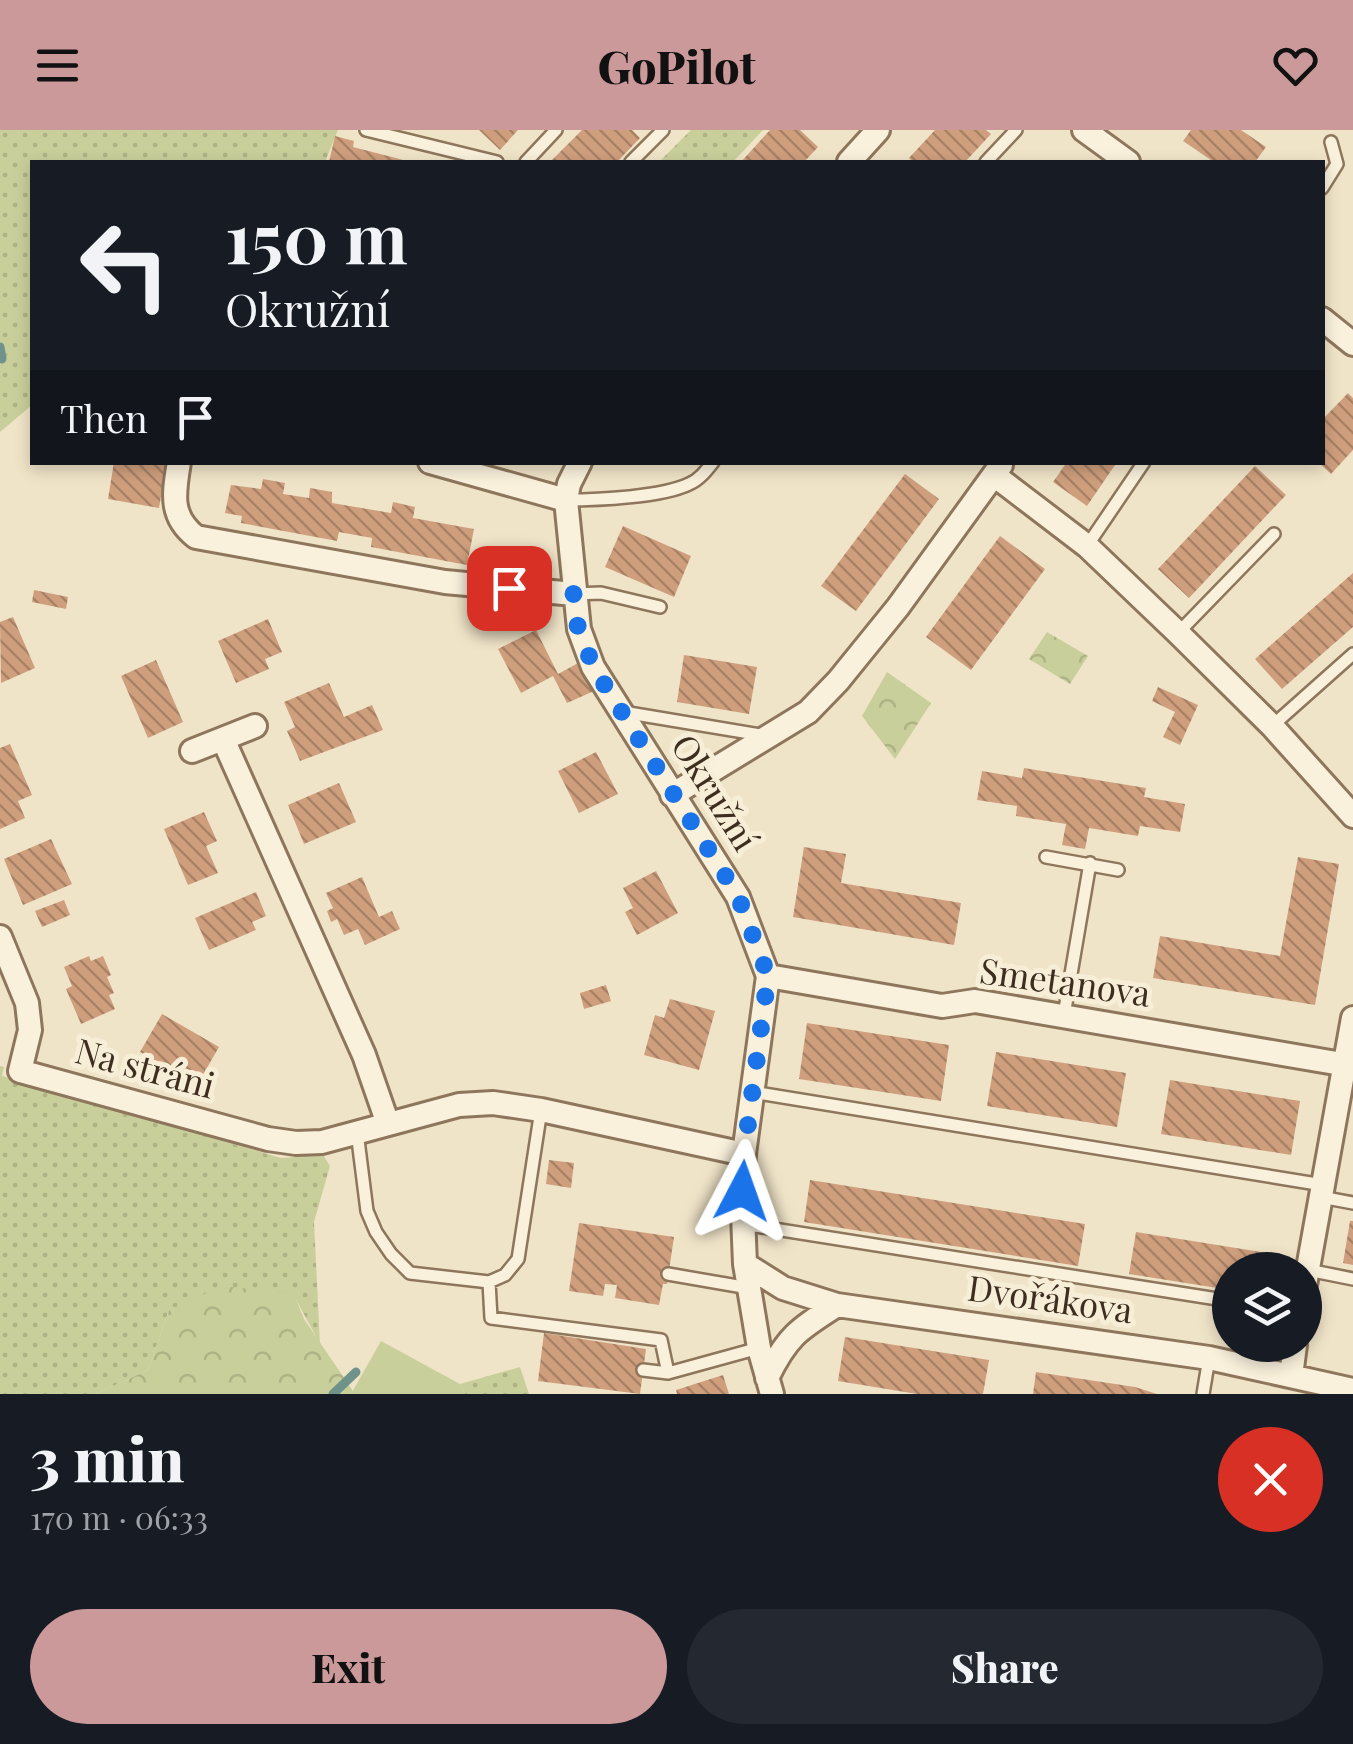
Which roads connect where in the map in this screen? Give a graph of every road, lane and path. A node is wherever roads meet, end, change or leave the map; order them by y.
1 (366, 130) edge
2 (556, 130) edge
3 (663, 130) edge
4 (878, 130) edge
5 (1016, 130) edge
6 (1084, 130) edge
7 (1330, 142) dead end
8 (489, 160) edge
9 (528, 160) edge
10 (633, 160) edge
11 (852, 160) edge
12 (988, 160) edge
13 (1125, 160) edge
14 (1325, 183) edge
15 (1325, 321) edge
16 (1353, 344) edge
17 (179, 465) edge
18 (441, 465) edge
19 (578, 465) edge
20 (710, 465) edge
21 (1142, 465) edge
22 (999, 469) edge
23 (566, 500) junction
24 (1274, 534) dead end
25 (1087, 546) junction
26 (574, 594) junction
27 (660, 608) dead end
28 (1178, 633) junction
29 (1353, 654) edge
30 (622, 712) junction
31 (255, 726) dead end
32 (1272, 726) junction
33 (772, 736) junction
34 (223, 739) junction
35 (192, 751) dead end
36 (672, 794) junction
37 (1353, 816) edge
38 (1046, 857) dead end
39 (1090, 863) junction
40 (1118, 870) dead end
41 (0, 937) edge
42 (768, 976) junction
43 (1064, 1015) junction
44 (1353, 1018) edge
45 (1349, 1066) edge
46 (752, 1092) junction
47 (541, 1110) junction
48 (388, 1124) junction
49 (357, 1132) junction
50 (744, 1154) junction
51 (1322, 1191) junction
52 (1353, 1203) edge
53 (743, 1224) junction
54 (1311, 1252) edge
55 (745, 1264) junction
56 (668, 1274) dead end
57 (1322, 1278) edge
58 (1353, 1278) edge
59 (489, 1282) junction
60 (749, 1288) junction
61 (1212, 1298) edge
62 (837, 1305) junction
63 (760, 1348) junction
64 (1208, 1358) junction
65 (1293, 1362) edge
66 (643, 1370) dead end
67 (668, 1373) junction
68 (1291, 1376) junction
69 (770, 1386) edge
70 (1353, 1390) edge
71 (1203, 1394) edge

1 - 8 lane
2 - 9 lane
3 - 10 lane
4 - 11 street
5 - 12 lane
6 - 13 street
7 - 14 lane
15 - 16 street
17 - 26 street
18 - 23 street
19 - 23 street, Okružní
20 - 23 lane
21 - 25 lane
22 - 25 street
22 - 33 street
23 - 26 street, Okružní
24 - 28 lane
25 - 28 street
26 - 27 lane
26 - 30 street, Okružní
28 - 32 street
29 - 32 lane
30 - 33 lane
30 - 36 street, Okružní
31 - 34 street
32 - 37 street
33 - 36 street
34 - 35 street
34 - 48 street
36 - 42 street, Okružní
38 - 39 lane
39 - 40 lane
39 - 43 lane
41 - 49 street, Na stráni
42 - 43 street, Smetanova
42 - 46 street, Okružní
43 - 45 street, Smetanova
44 - 45 street
45 - 51 street
46 - 50 street, Okružní
46 - 51 lane
47 - 48 street, Na stráni
47 - 50 street, Na stráni
47 - 59 lane
48 - 49 street, Na stráni
49 - 59 lane
50 - 53 street, Okružní
51 - 52 lane
51 - 54 street
53 - 55 street, Okružní
53 - 61 lane
55 - 60 street, Okružní
55 - 62 street, Dvořákova
56 - 60 lane
57 - 58 lane
59 - 67 lane
60 - 63 street, Okružní
62 - 64 street, Dvořákova
62 - 69 street
63 - 67 lane
63 - 69 street, Okružní
64 - 68 street, Dvořákova
64 - 71 lane
65 - 68 street
66 - 67 lane
68 - 70 street, Dvořákova

